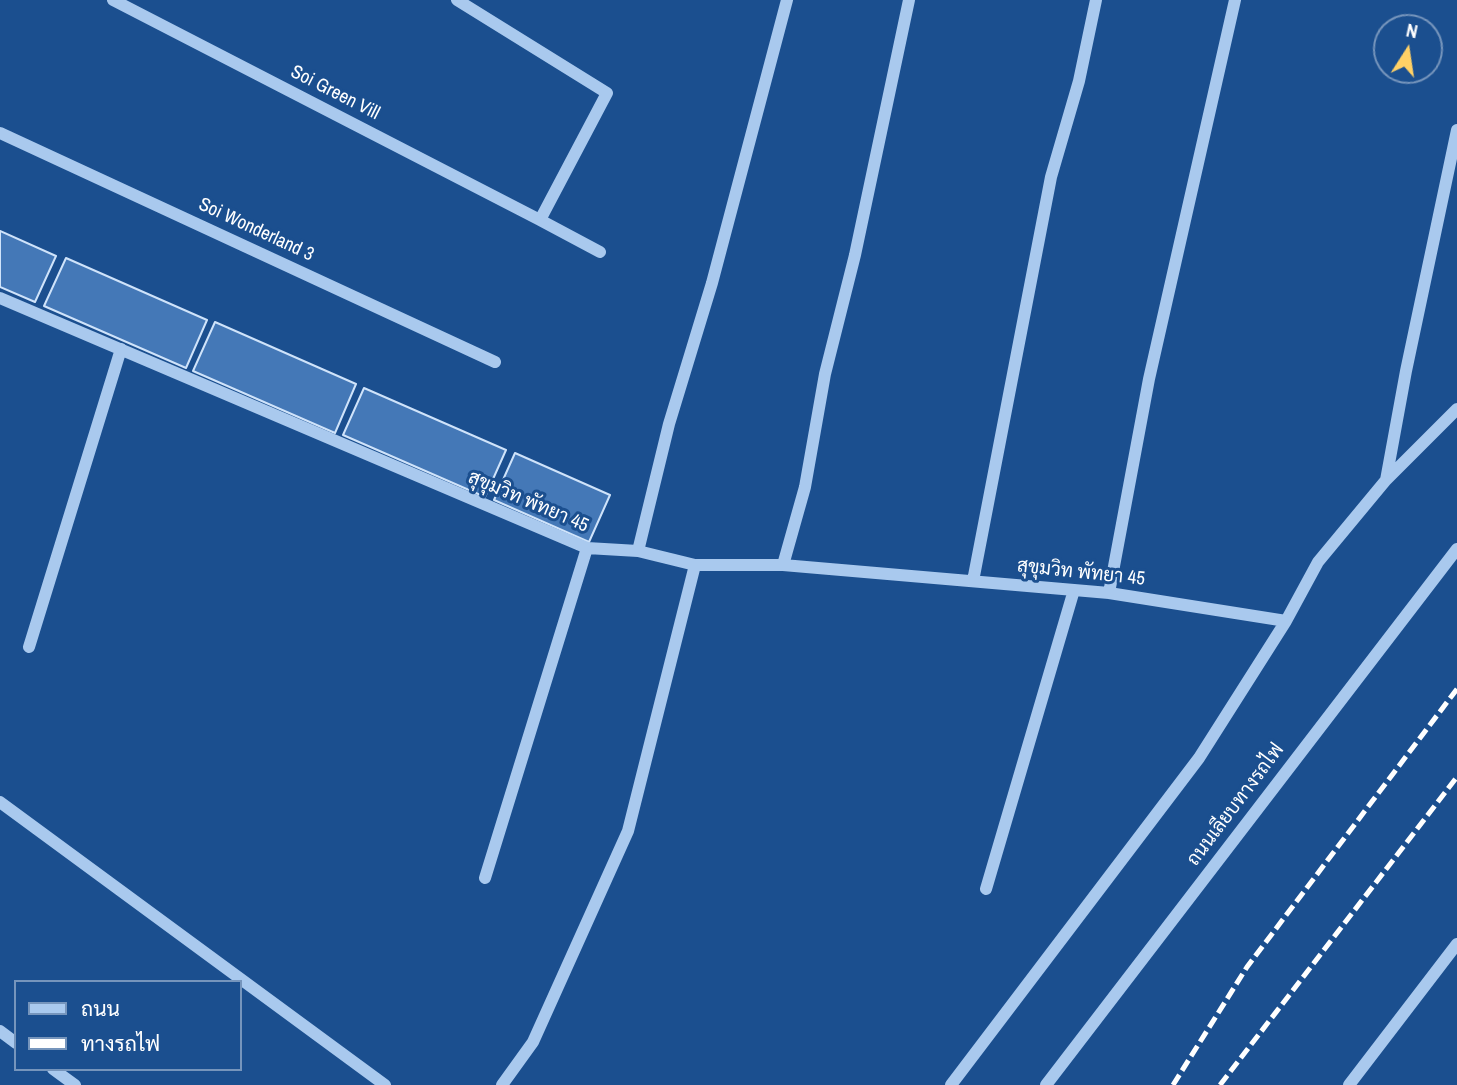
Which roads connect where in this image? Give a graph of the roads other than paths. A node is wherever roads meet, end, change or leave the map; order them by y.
1 (113, 0) edge
2 (457, 0) edge
3 (788, 0) edge
4 (909, 0) edge
5 (1097, 0) edge
6 (1235, 0) edge
7 (1457, 130) edge
8 (0, 133) edge
9 (540, 220) junction
10 (600, 252) dead end
11 (0, 298) edge
12 (121, 349) junction
13 (495, 362) dead end
14 (1457, 397) edge
15 (1457, 409) edge
16 (1406, 460) junction
17 (1386, 480) junction
18 (587, 548) junction
19 (1457, 549) edge
20 (638, 551) junction
21 (695, 565) junction
22 (782, 565) junction
23 (973, 581) junction
24 (1074, 590) junction
25 (1109, 593) junction
26 (1286, 621) junction
27 (29, 647) dead end
28 (0, 802) edge
29 (485, 878) dead end
30 (986, 889) dead end
31 (1457, 944) edge
32 (56, 1071) edge
33 (75, 1085) edge
34 (385, 1085) edge
35 (502, 1085) edge
36 (951, 1085) edge
37 (1046, 1085) edge
38 (1349, 1085) edge

1 - 9 street, Soi Green Vill
2 - 9 street
3 - 20 street
4 - 22 street
5 - 23 street
6 - 25 street
7 - 17 street
8 - 13 street, Soi Wonderland 3
9 - 10 street, Soi Green Vill
11 - 12 street, สุขุมวิท พัทยา 45
12 - 18 street, สุขุมวิท พัทยา 45
12 - 27 street
14 - 16 street
15 - 16 street
16 - 17 street
17 - 26 street
18 - 20 street, สุขุมวิท พัทยา 45
18 - 29 street
19 - 37 street, ถนนเลียบทางรถไฟ
20 - 21 street, สุขุมวิท พัทยา 45
21 - 22 street, สุขุมวิท พัทยา 45
21 - 35 street
22 - 23 street, สุขุมวิท พัทยา 45
23 - 24 street, สุขุมวิท พัทยา 45
24 - 25 street, สุขุมวิท พัทยา 45
24 - 30 street
25 - 26 street, สุขุมวิท พัทยา 45
26 - 36 street
28 - 34 street
31 - 38 street
32 - 33 street

